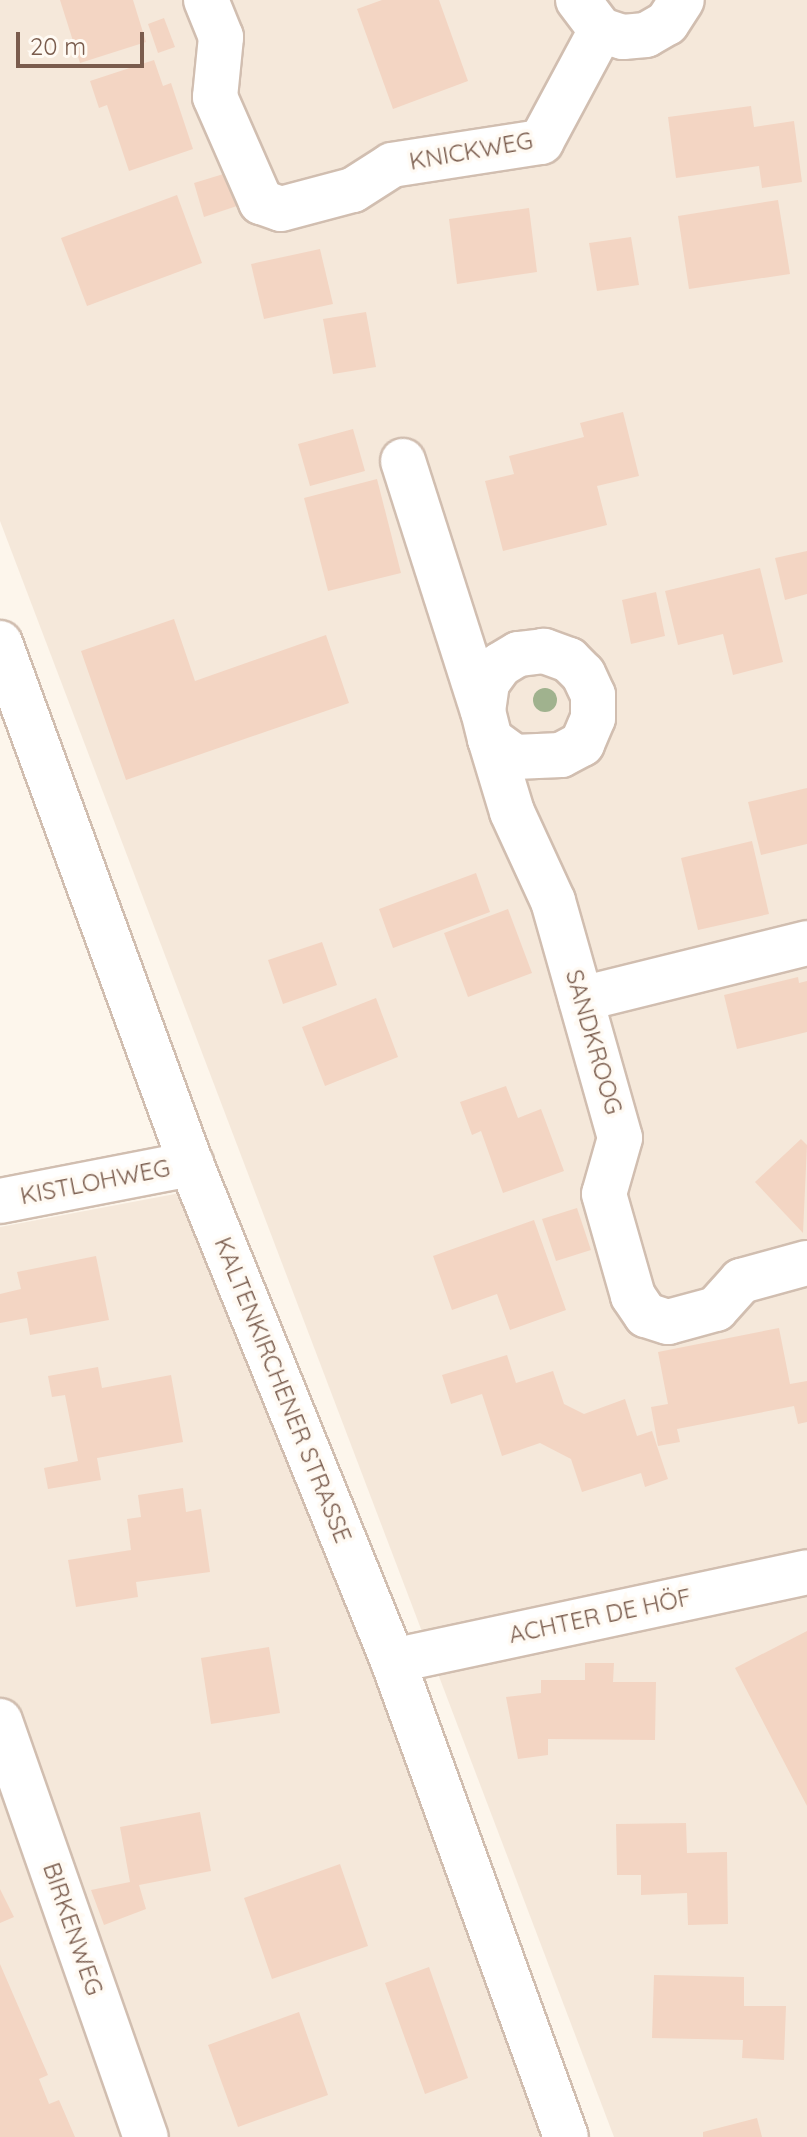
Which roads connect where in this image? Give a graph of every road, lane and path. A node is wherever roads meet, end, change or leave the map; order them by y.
1 (206, 0) edge
2 (682, 0) edge
3 (590, 15) edge
4 (403, 461) dead end
5 (0, 643) edge
6 (807, 943) edge
7 (581, 999) junction
8 (191, 1164) junction
9 (0, 1201) edge
10 (807, 1263) edge
11 (807, 1572) edge
12 (393, 1661) junction
13 (0, 1721) edge
14 (146, 2137) edge
15 (566, 2137) edge

1 - 3 street, KNICKWEG
2 - 3 street, KNICKWEG
4 - 7 street, SANDKROOG
5 - 8 street, KALTENKIRCHENER STRASSE
6 - 7 street
7 - 10 street, SANDKROOG
8 - 9 street, KISTLOHWEG
8 - 12 street, KALTENKIRCHENER STRASSE
11 - 12 street, ACHTER DE HÖF
12 - 15 street, KALTENKIRCHENER STRASSE
13 - 14 street, BIRKENWEG

